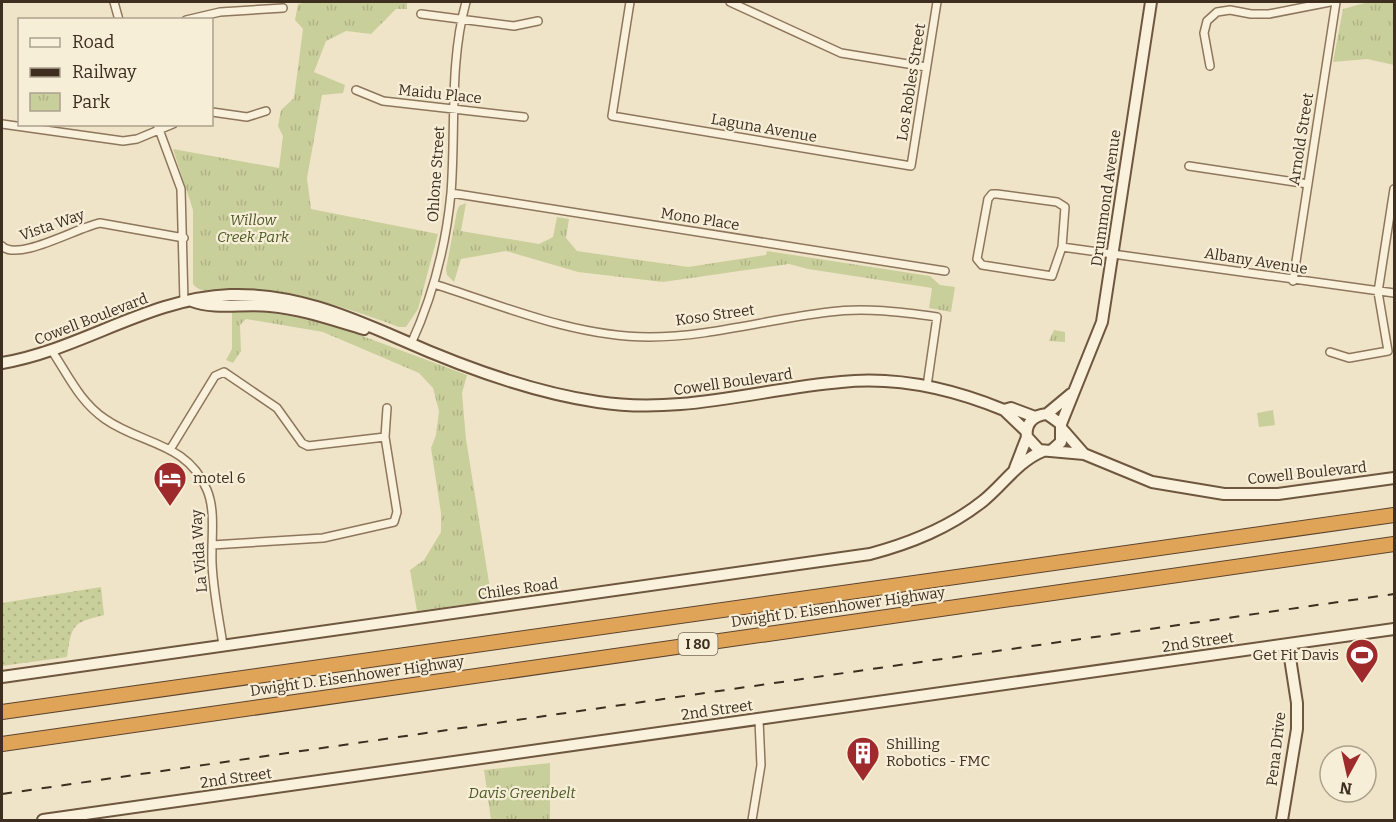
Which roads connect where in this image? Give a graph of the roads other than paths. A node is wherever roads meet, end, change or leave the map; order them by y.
1 (114, 2) edge
2 (466, 2) edge
3 (630, 2) edge
4 (730, 2) edge
5 (937, 2) edge
6 (1151, 2) edge
7 (1330, 2) edge
8 (1336, 2) edge
9 (283, 8) dead end
10 (421, 14) dead end
11 (118, 18) edge
12 (194, 18) edge
13 (461, 20) junction
14 (538, 21) dead end
15 (1210, 66) dead end
16 (926, 67) junction
17 (356, 90) dead end
18 (455, 108) junction
19 (266, 111) dead end
20 (213, 112) edge
21 (524, 117) dead end
22 (2, 124) edge
23 (158, 127) edge
24 (911, 166) joint
25 (1189, 166) dead end
26 (1308, 184) junction
27 (1395, 189) edge
28 (451, 193) junction
29 (184, 238) junction
30 (2, 246) edge
31 (1062, 247) junction
32 (1113, 254) junction
33 (945, 271) dead end
34 (1293, 281) junction
35 (434, 284) junction
36 (1378, 292) junction
37 (1395, 293) edge
38 (188, 302) junction
39 (411, 344) junction
40 (52, 351) junction
41 (1330, 352) dead end
42 (2, 363) edge
43 (927, 386) junction
44 (1071, 394) junction
45 (387, 408) dead end
46 (1004, 410) junction
47 (1047, 414) junction
48 (1035, 417) junction
49 (1062, 427) junction
50 (1027, 434) junction
51 (385, 437) junction
52 (171, 448) junction
53 (1047, 450) junction
54 (1084, 454) junction
55 (1014, 470) junction
56 (1395, 478) edge
57 (1395, 515) edge
58 (212, 544) junction
59 (1395, 544) edge
60 (1395, 629) edge
61 (223, 645) junction
62 (1288, 645) junction
63 (2, 677) edge
64 (2, 712) edge
65 (759, 720) junction
66 (2, 744) edge
67 (43, 820) edge
68 (752, 820) edge
69 (1282, 820) edge

1 - 11 street
2 - 13 street, Ohlone Street
3 - 24 street, Laguna Avenue
4 - 16 street
5 - 16 street, Los Robles Street
6 - 32 street, Drummond Avenue
7 - 15 street
8 - 26 street, Arnold Street
9 - 12 street
10 - 13 street
13 - 14 street
13 - 18 street, Ohlone Street
16 - 24 street, Los Robles Street
17 - 18 street, Maidu Place
18 - 21 street, Maidu Place
18 - 28 street, Ohlone Street
19 - 20 street
22 - 23 street
23 - 29 street
25 - 26 street
26 - 34 street, Arnold Street
27 - 36 street
28 - 33 street, Mono Place
28 - 35 street, Ohlone Street
29 - 30 street, Vista Way
29 - 38 street
31 - 31 street
31 - 32 street, Albany Avenue
32 - 34 street, Albany Avenue
32 - 44 street, Drummond Avenue
34 - 36 street, Albany Avenue
35 - 39 street, Ohlone Street
35 - 43 street, Koso Street
36 - 37 street, Albany Avenue
36 - 41 street
38 - 39 street, Cowell Boulevard
38 - 40 street, Cowell Boulevard
39 - 43 street, Cowell Boulevard
40 - 42 street, Cowell Boulevard
40 - 52 street, La Vida Way
43 - 46 street, Cowell Boulevard
44 - 47 street, Drummond Avenue
44 - 49 street, Drummond Avenue
45 - 51 street
46 - 48 street, Cowell Boulevard
46 - 50 street, Cowell Boulevard
47 - 48 street
47 - 49 street
48 - 50 street
49 - 53 street
49 - 54 street, Cowell Boulevard
50 - 53 street
50 - 55 street
51 - 52 street
51 - 58 street
52 - 58 street, La Vida Way
53 - 54 street, Cowell Boulevard
53 - 55 street
54 - 56 street, Cowell Boulevard
55 - 61 street, Chiles Road
57 - 64 highway, Dwight D. Eisenhower Highway / I 80
58 - 61 street, La Vida Way
59 - 66 highway, Dwight D. Eisenhower Highway / I 80
60 - 62 street, 2nd Street
61 - 63 street, Chiles Road
62 - 65 street, 2nd Street
62 - 69 street, Pena Drive
65 - 67 street, 2nd Street
65 - 68 street

